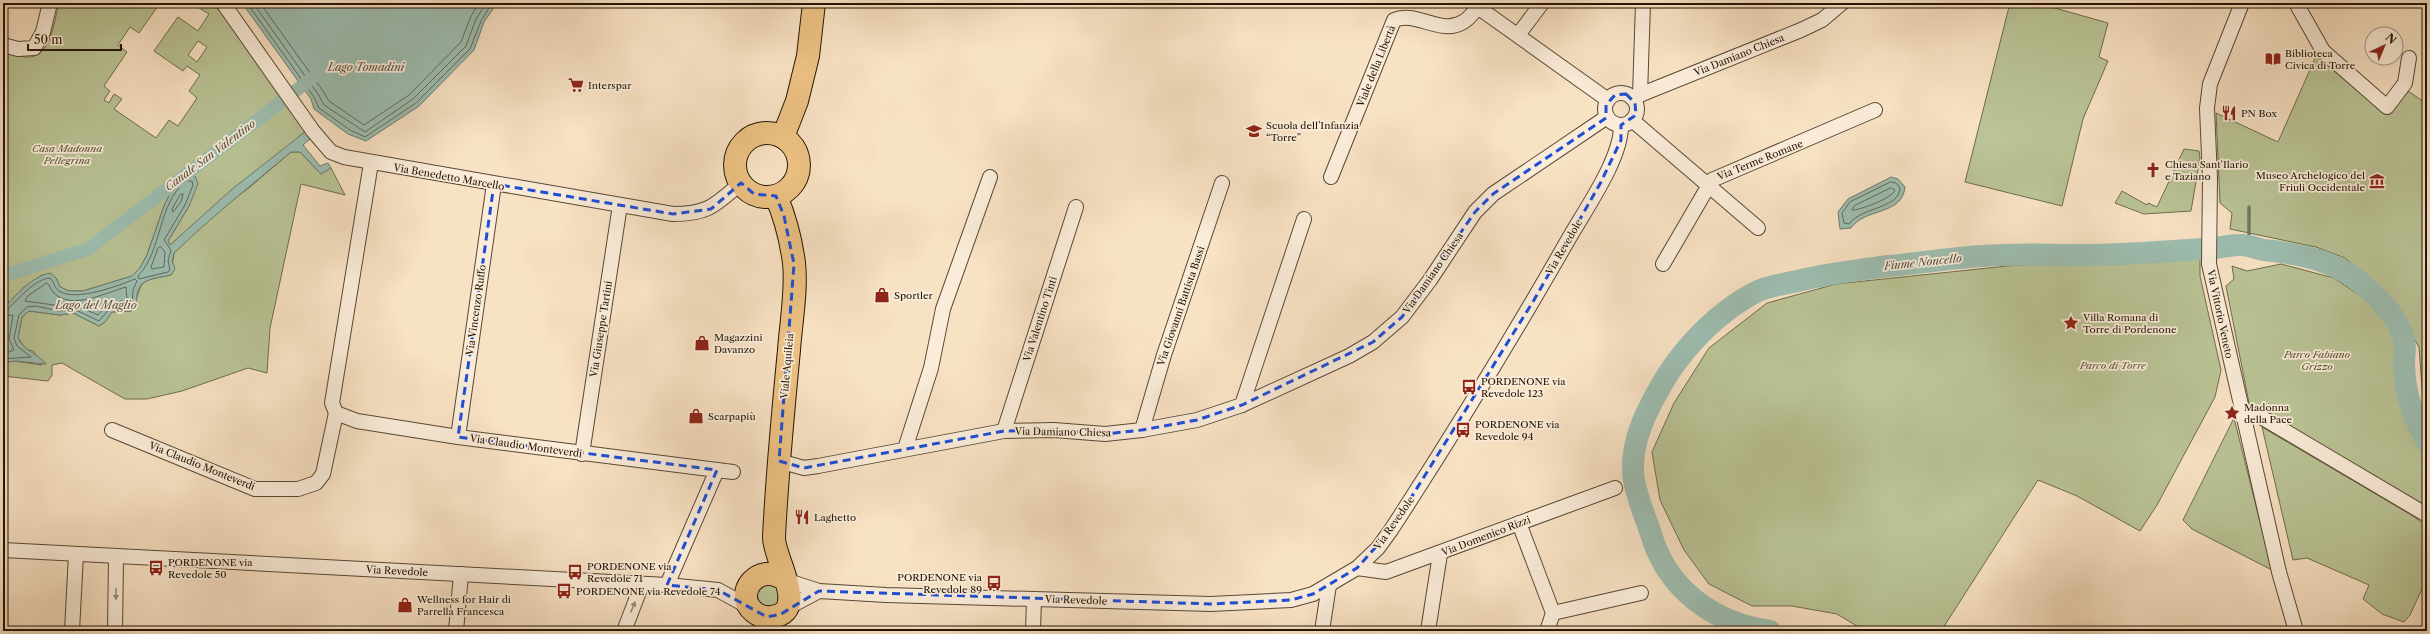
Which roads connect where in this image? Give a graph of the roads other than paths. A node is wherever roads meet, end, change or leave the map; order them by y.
1 (50, 3) edge
2 (223, 3) edge
3 (814, 3) edge
4 (1542, 3) edge
5 (1643, 3) edge
6 (1842, 3) edge
7 (2242, 3) edge
8 (2296, 3) edge
9 (1475, 5) edge
10 (1518, 35) junction
11 (3, 45) edge
12 (2409, 58) dead end
13 (1636, 97) junction
14 (1608, 100) junction
15 (1875, 110) dead end
16 (1607, 117) junction
17 (1627, 123) junction
18 (784, 137) junction
19 (371, 163) junction
20 (990, 177) dead end
21 (1331, 177) dead end
22 (741, 183) junction
23 (1222, 183) dead end
24 (494, 184) junction
25 (1709, 185) junction
26 (776, 196) junction
27 (620, 205) junction
28 (1076, 207) dead end
29 (1304, 219) dead end
30 (1758, 228) dead end
31 (1663, 264) dead end
32 (1242, 405) junction
33 (336, 413) junction
34 (2243, 413) junction
35 (112, 430) dead end
36 (1142, 430) junction
37 (1004, 431) junction
38 (458, 437) junction
39 (905, 449) junction
40 (582, 454) junction
41 (779, 461) junction
42 (717, 470) junction
43 (733, 472) dead end
44 (1614, 488) dead end
45 (2427, 515) edge
46 (1519, 523) junction
47 (774, 540) junction
48 (3, 550) edge
49 (76, 554) junction
50 (1440, 554) junction
51 (116, 556) junction
52 (1356, 568) junction
53 (461, 574) junction
54 (754, 578) junction
55 (785, 580) junction
56 (642, 584) junction
57 (667, 585) junction
58 (1329, 585) junction
59 (718, 590) junction
60 (819, 591) junction
61 (1642, 592) dead end
62 (1034, 599) junction
63 (1553, 613) junction
64 (754, 617) edge
65 (780, 618) edge
66 (2293, 630) edge
67 (72, 631) edge
68 (115, 631) edge
69 (456, 631) edge
70 (624, 631) edge
71 (1033, 631) edge
72 (1322, 631) edge
73 (1428, 631) edge
74 (1547, 631) edge

1 - 11 street
2 - 19 street, Via Benedetto Marcello
3 - 18 main road
4 - 10 street
5 - 13 street
6 - 13 street, Via Damiano Chiesa
7 - 34 street, Via Vittorio Veneto
8 - 12 street
9 - 10 street, Viale della Libertà
9 - 21 street, Viale della Libertà
10 - 14 street, Viale della Libertà
13 - 14 street
13 - 17 street
14 - 16 street
15 - 25 street, Via Terme Romane
16 - 17 street
16 - 32 street, Via Damiano Chiesa
17 - 25 street
17 - 52 street, Via Revedole
18 - 22 main road
18 - 26 main road
19 - 24 street, Via Benedetto Marcello
19 - 33 street, Via Claudio Monteverdi
20 - 39 street
22 - 26 main road
22 - 27 street, Via Benedetto Marcello
23 - 36 street, Via Giovanni Battista Bassi
24 - 27 street, Via Benedetto Marcello
24 - 38 street, Via Vincenzo Ruffo
25 - 30 street
25 - 31 street, Via Terme Romane
26 - 41 main road, Viale Aquileia
27 - 40 street, Via Giuseppe Tartini
28 - 37 street, Via Valentino Tinti
29 - 32 street
32 - 36 street, Via Damiano Chiesa
33 - 35 street, Via Claudio Monteverdi
33 - 38 street, Via Claudio Monteverdi
34 - 45 street
34 - 66 street, Via Vittorio Veneto
36 - 37 street, Via Damiano Chiesa
37 - 39 street, Via Damiano Chiesa
38 - 40 street, Via Claudio Monteverdi
39 - 41 street, Via Damiano Chiesa
40 - 42 street, Via Claudio Monteverdi
41 - 47 main road, Viale Aquileia
42 - 43 street, Via Claudio Monteverdi
42 - 57 street
44 - 46 street, Via Domenico Rizzi
46 - 50 street, Via Domenico Rizzi
46 - 63 street
47 - 54 main road, Viale Aquileia
47 - 55 main road, Viale Aquileia
48 - 49 street, Via Revedole
49 - 51 street, Via Revedole
49 - 67 street
50 - 52 street, Via Domenico Rizzi
50 - 73 street
51 - 53 street, Via Revedole
51 -> 68 street
52 - 58 street, Via Revedole
53 - 56 street, Via Revedole
53 - 69 street
54 - 55 main road
54 - 59 street, Via Revedole
54 - 64 main road, Viale Aquileia
55 - 60 street, Via Revedole
55 - 65 main road, Viale Aquileia
56 - 57 street, Via Revedole
70 -> 56 street
57 - 59 street, Via Revedole
58 - 62 street, Via Revedole
58 - 72 street
59 - 64 street, Via Revedole
60 - 62 street, Via Revedole
60 - 65 street
61 - 63 street
62 - 71 street
63 - 74 street
64 - 65 main road

